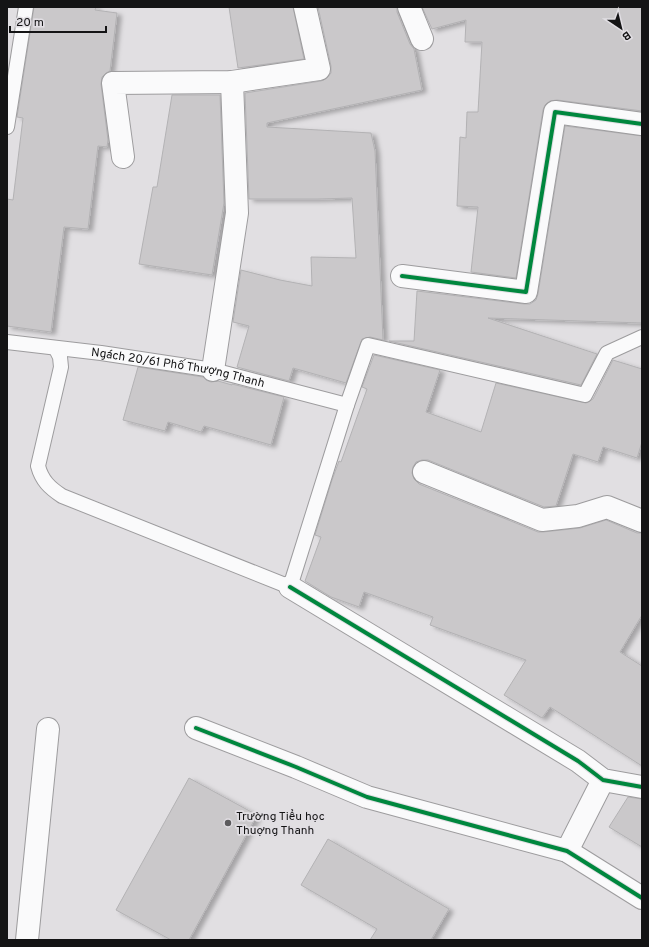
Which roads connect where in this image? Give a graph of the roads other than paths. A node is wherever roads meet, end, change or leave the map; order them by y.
1 (26, 7) edge
2 (305, 7) edge
3 (409, 7) edge
4 (422, 39) dead end
5 (232, 82) junction
6 (642, 124) edge
7 (7, 127) edge
8 (123, 156) dead end
9 (402, 276) dead end
10 (642, 337) edge
11 (7, 342) edge
12 (56, 349) junction
13 (212, 370) junction
14 (347, 405) junction
15 (424, 472) dead end
16 (642, 521) edge
17 (290, 587) junction
18 (196, 728) dead end
19 (48, 729) dead end
20 (602, 780) junction
21 (642, 787) edge
22 (567, 851) junction
23 (642, 898) edge
24 (26, 940) edge

1 - 7 lane
2 - 5 street
3 - 4 street
5 - 8 street
5 - 13 street
6 - 9 street
10 - 14 lane
11 - 12 lane, Ngách 20/61 Phố Thượng Thanh
12 - 13 lane, Ngách 20/61 Phố Thượng Thanh
12 - 17 lane
13 - 14 lane, Ngách 20/61 Phố Thượng Thanh
14 - 17 lane
15 - 16 street
17 - 20 street
18 - 22 street
19 - 24 street
20 - 21 street
20 - 22 street
22 - 23 street

